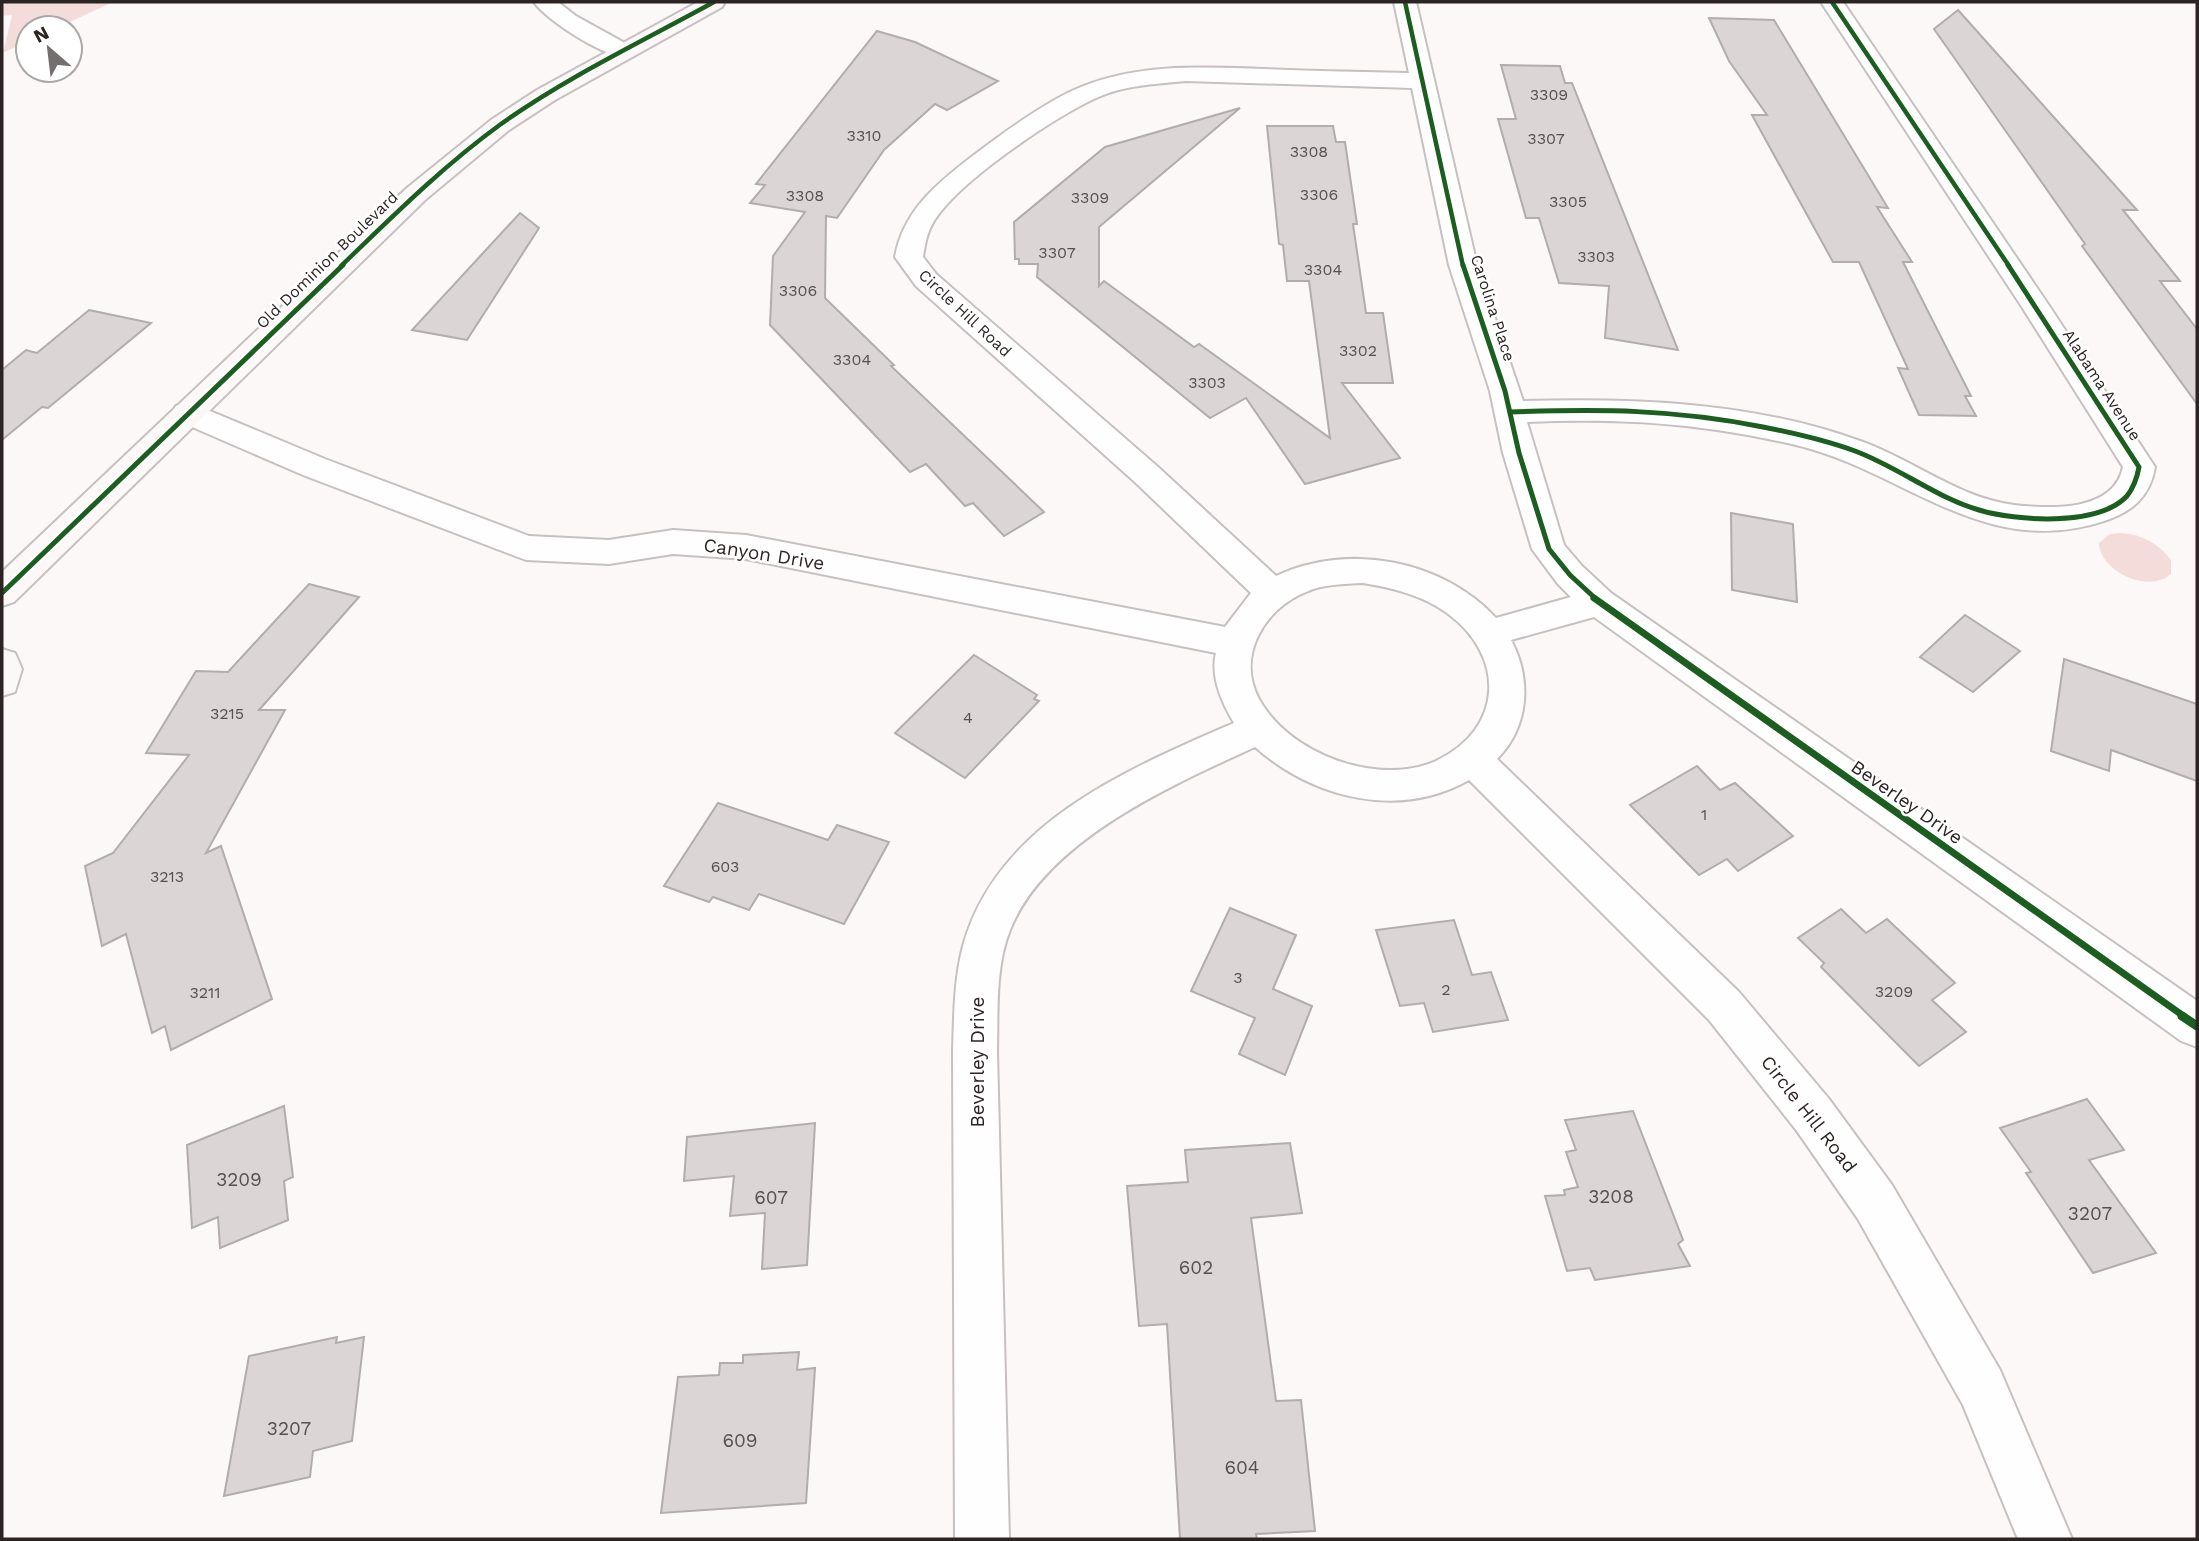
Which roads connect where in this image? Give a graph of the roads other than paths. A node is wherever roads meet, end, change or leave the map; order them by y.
1 (545, 2) edge
2 (714, 2) edge
3 (1405, 2) edge
4 (1832, 2) edge
5 (624, 52) junction
6 (1424, 81) junction
7 (1510, 412) junction
8 (187, 413) junction
9 (2, 593) edge
10 (1273, 593) junction
11 (1599, 602) junction
12 (1490, 633) junction
13 (1234, 643) junction
14 (2, 663) edge
15 (2, 682) edge
16 (1258, 729) junction
17 (1473, 760) junction
18 (2197, 1026) edge
19 (982, 1539) edge
20 (2045, 1539) edge

1 - 5 street
2 - 5 street, Old Dominion Boulevard
3 - 6 street, Carolina Place
4 - 7 street, Alabama Avenue
5 - 8 street, Old Dominion Boulevard
6 - 7 street, Carolina Place
6 - 10 street, Circle Hill Road
7 - 11 street, Carolina Place
8 - 9 street, Old Dominion Boulevard
8 - 13 street, Canyon Drive
10 - 12 street
10 - 13 street
11 - 12 street
11 - 18 street, Beverley Drive
12 - 17 street
13 - 16 street
14 - 15 street
16 - 17 street
16 - 19 street, Beverley Drive
17 - 20 street, Circle Hill Road

